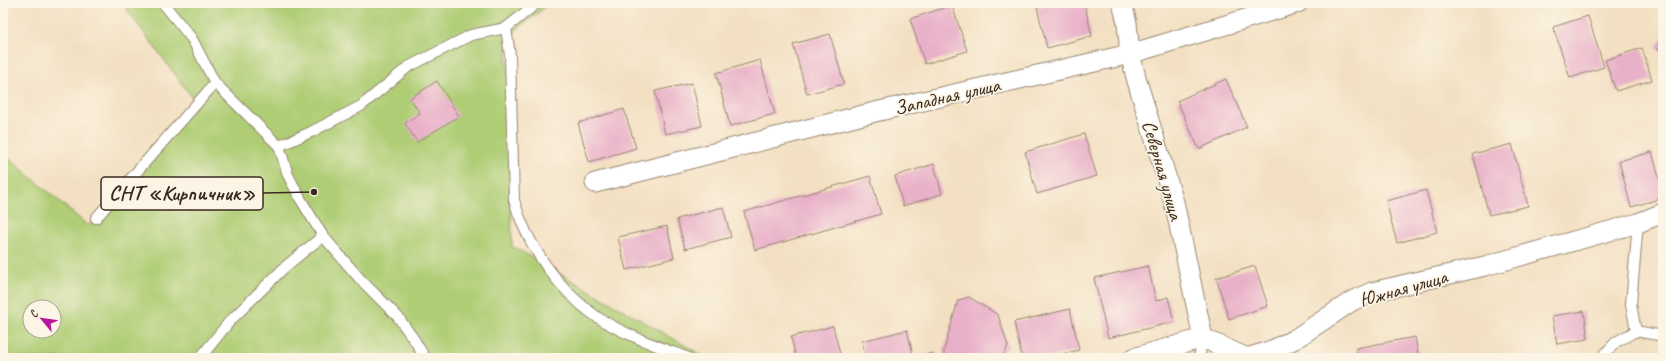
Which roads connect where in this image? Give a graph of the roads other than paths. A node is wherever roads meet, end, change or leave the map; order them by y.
1 (537, 3) edge
2 (1122, 3) edge
3 (1298, 3) edge
4 (165, 4) edge
5 (506, 28) junction
6 (1130, 54) junction
7 (215, 84) junction
8 (279, 146) junction
9 (595, 183) dead end
10 (1663, 214) edge
11 (96, 218) dead end
12 (1638, 223) junction
13 (323, 236) junction
14 (1636, 331) junction
15 (1663, 336) edge
16 (1203, 338) junction
17 (200, 358) edge
18 (425, 358) edge
19 (688, 358) edge
20 (1133, 358) edge
21 (1199, 358) edge
22 (1247, 358) edge
23 (1602, 358) edge

1 - 5 lane
2 - 6 street, Северная улица
3 - 6 street, Западная улица
4 - 7 lane
5 - 8 lane
5 - 19 lane
6 - 9 street, Западная улица
6 - 16 street, Северная улица
7 - 8 lane
7 - 11 lane
8 - 13 lane
10 - 12 street, Южная улица
12 - 14 lane
12 - 22 street, Южная улица
13 - 17 lane
13 - 18 lane
14 - 15 lane
14 - 23 lane
16 - 20 street
16 - 21 lane
16 - 22 street, Южная улица

